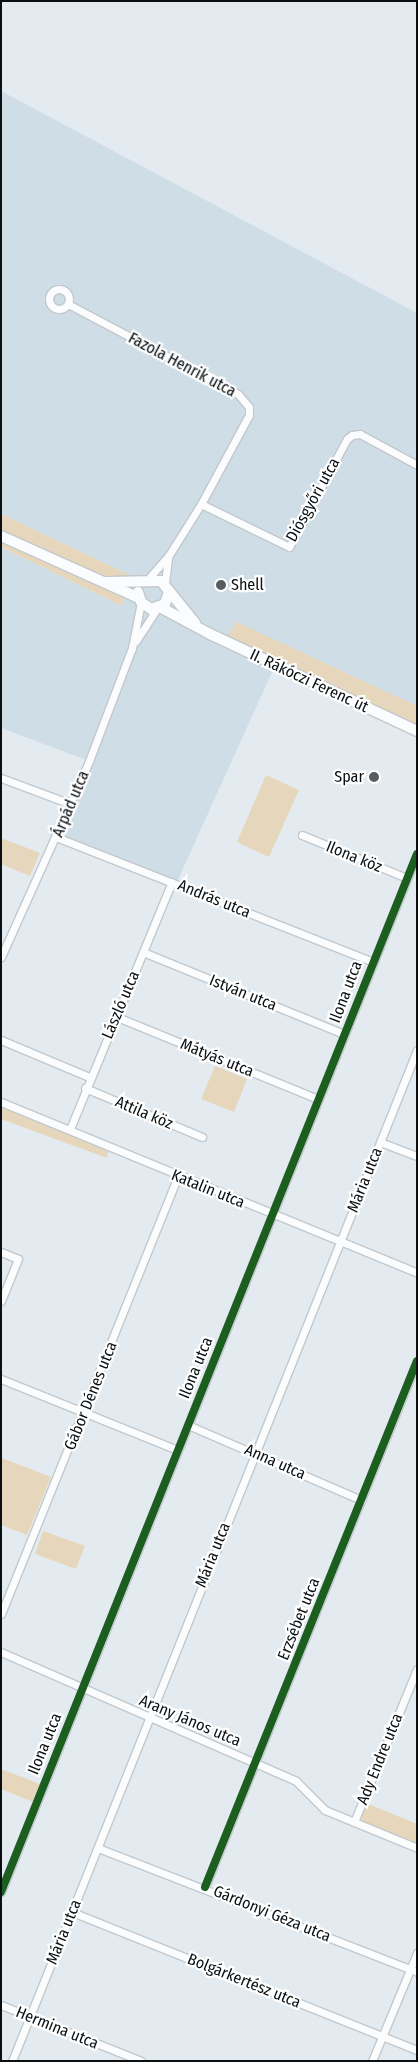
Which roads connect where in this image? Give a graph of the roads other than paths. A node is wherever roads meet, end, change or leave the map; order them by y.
1 (68, 304) dead end
2 (417, 465) edge
3 (201, 504) junction
4 (1, 536) edge
5 (169, 555) junction
6 (98, 581) junction
7 (146, 581) junction
8 (167, 588) junction
9 (140, 600) junction
10 (159, 608) junction
11 (201, 629) junction
12 (132, 648) junction
13 (417, 731) edge
14 (1, 778) edge
15 (71, 804) junction
16 (302, 835) dead end
17 (56, 837) junction
18 (417, 854) edge
19 (407, 878) junction
20 (172, 882) junction
21 (143, 952) junction
22 (1, 956) edge
23 (372, 962) junction
24 (117, 1017) junction
25 (344, 1034) junction
26 (1, 1040) edge
27 (417, 1050) edge
28 (89, 1077) junction
29 (85, 1088) junction
30 (318, 1099) junction
31 (1, 1102) edge
32 (70, 1129) junction
33 (202, 1137) dead end
34 (380, 1142) junction
35 (417, 1156) edge
36 (178, 1177) junction
37 (272, 1215) junction
38 (340, 1242) junction
39 (1, 1252) edge
40 (417, 1273) edge
41 (1, 1301) edge
42 (417, 1361) edge
43 (1, 1379) edge
44 (85, 1413) junction
45 (188, 1425) junction
46 (178, 1450) junction
47 (254, 1452) junction
48 (361, 1500) junction
49 (1, 1614) edge
50 (1, 1652) edge
51 (417, 1669) edge
52 (81, 1690) junction
53 (147, 1718) junction
54 (256, 1764) junction
55 (354, 1822) junction
56 (98, 1848) junction
57 (417, 1848) edge
58 (205, 1887) junction
59 (1, 1892) edge
60 (72, 1912) junction
61 (417, 1953) edge
62 (413, 1970) edge
63 (1, 2006) edge
64 (30, 2017) junction
65 (382, 2036) junction
66 (417, 2050) edge
67 (12, 2061) edge
68 (141, 2061) edge
69 (372, 2061) edge

1 - 3 street, Fazola Henrik utca
2 - 3 street, Diósgyőri utca
3 - 5 street, Fazola Henrik utca
4 - 6 main road, II. Rákóczi Ferenc út
5 - 7 street
5 - 8 street
6 - 7 main road, II. Rákóczi Ferenc út
6 - 9 main road, II. Rákóczi Ferenc út
7 - 8 main road, II. Rákóczi Ferenc út
7 - 9 main road
8 - 10 main road
8 - 11 main road, II. Rákóczi Ferenc út
9 - 10 main road, II. Rákóczi Ferenc út
9 - 12 street, Árpád utca
10 - 11 main road, II. Rákóczi Ferenc út
10 - 12 street, Árpád utca
11 - 13 main road, II. Rákóczi Ferenc út
12 - 15 street, Árpád utca
14 - 15 street
15 - 17 street, Árpád utca
16 - 19 street, Ilona köz
17 - 20 street, András utca
17 - 22 street, Árpád utca
18 - 19 street, Ilona utca
19 - 23 street, Ilona utca
20 - 21 street, László utca
20 - 23 street, András utca
21 - 24 street, László utca
21 - 25 street, István utca
23 - 25 street, Ilona utca
24 - 28 street, László utca
24 - 30 street, Mátyás utca
25 - 30 street, Ilona utca
26 - 28 street
27 - 34 street, Mária utca
28 - 29 street, László utca
29 - 32 street, László utca
29 - 33 street, Attila köz
30 - 37 street, Ilona utca
31 - 32 street, Katalin utca
32 - 36 street, Katalin utca
34 - 35 street
34 - 38 street, Mária utca
36 - 37 street, Katalin utca
36 - 44 street, Gábor Dénes utca
37 - 38 street, Katalin utca
37 - 45 street, Ilona utca
38 - 40 street, Katalin utca
38 - 47 street, Mária utca
39 - 41 street
42 - 48 street, Erzsébet utca
43 - 44 street
44 - 46 street
44 - 49 street, Gábor Dénes utca
45 - 46 street, Ilona utca
45 - 47 street, Anna utca
46 - 52 street, Ilona utca
47 - 48 street, Anna utca
47 - 53 street, Mária utca
48 - 54 street, Erzsébet utca
50 - 52 street, Arany János utca
51 - 55 street, Ady Endre utca
52 - 53 street, Arany János utca
52 - 59 street, Ilona utca
53 - 54 street, Arany János utca
53 - 56 street, Mária utca
54 - 55 street, Arany János utca
54 - 58 street, Erzsébet utca
55 - 57 street, Arany János utca
56 - 58 street, Gárdonyi Géza utca
56 - 60 street, Mária utca
58 - 62 street, Gárdonyi Géza utca
60 - 64 street, Mária utca
60 - 65 street, Bolgárkertész utca
61 - 62 street
62 - 65 street
63 - 64 street, Hermina utca
64 - 67 street, Mária utca
64 - 68 street, Hermina utca
65 - 66 street, Bolgárkertész utca
65 - 69 street

